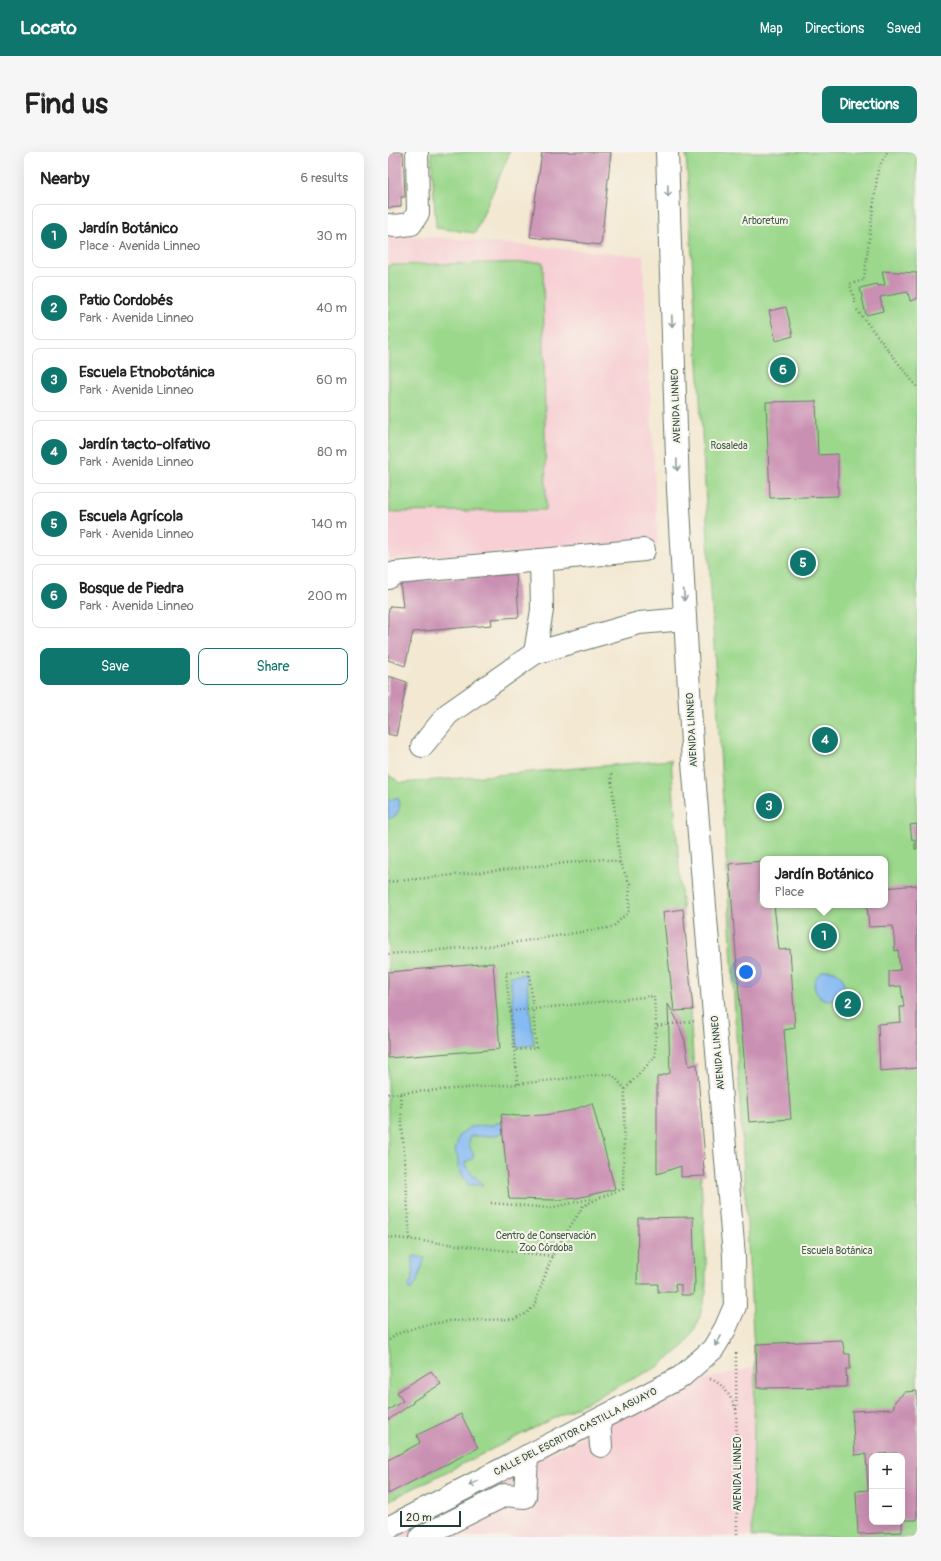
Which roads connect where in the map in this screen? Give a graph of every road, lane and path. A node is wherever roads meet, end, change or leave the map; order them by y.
1 (417, 152) edge
2 (667, 152) edge
3 (887, 152) edge
4 (388, 225) edge
5 (855, 303) dead end
6 (857, 310) dead end
7 (917, 387) edge
8 (644, 550) dead end
9 (541, 560) junction
10 (388, 578) edge
11 (685, 619) junction
12 (535, 653) junction
13 (422, 746) dead end
14 (611, 774) dead end
15 (620, 863) junction
16 (388, 882) edge
17 (388, 954) edge
18 (532, 1009) junction
19 (512, 1011) junction
20 (714, 1018) junction
21 (656, 1026) junction
22 (515, 1050) junction
23 (518, 1084) junction
24 (625, 1089) junction
25 (388, 1094) edge
26 (400, 1094) junction
27 (601, 1196) junction
28 (491, 1204) dead end
29 (388, 1237) edge
30 (410, 1240) junction
31 (552, 1256) junction
32 (735, 1306) joint
33 (388, 1341) edge
34 (736, 1351) dead end
35 (681, 1377) junction
36 (737, 1411) junction
37 (599, 1420) junction
38 (601, 1446) dead end
39 (527, 1456) junction
40 (388, 1528) edge
41 (421, 1537) edge
42 (738, 1537) edge

1 - 4 street
2 -> 11 street, AVENIDA LINNEO
3 - 5 path
6 - 7 path
8 - 9 street
9 - 10 street
9 - 12 street
11 - 12 street
11 - 20 street, AVENIDA LINNEO
12 - 13 street
14 - 15 path
15 - 16 path
15 - 17 path
18 - 19 path
18 - 19 path
18 - 21 path
18 - 22 path
19 - 22 path
20 - 21 path
20 - 32 street, AVENIDA LINNEO
21 - 24 path
22 - 23 path
23 - 24 path
23 - 26 path
24 - 27 path
25 - 26 path
26 - 30 path
27 - 28 path
27 - 31 path
29 - 30 path
30 - 31 path
31 - 33 path
32 -> 35 street, CALLE DEL ESCRITOR CASTILLA AGUAYO
34 - 36 path, AVENIDA LINNEO
35 - 36 path
35 - 37 street, CALLE DEL ESCRITOR CASTILLA AGUAYO
36 - 42 path, AVENIDA LINNEO
37 - 38 street
37 - 39 street, CALLE DEL ESCRITOR CASTILLA AGUAYO
39 -> 40 street, CALLE DEL ESCRITOR CASTILLA AGUAYO
39 - 41 street

